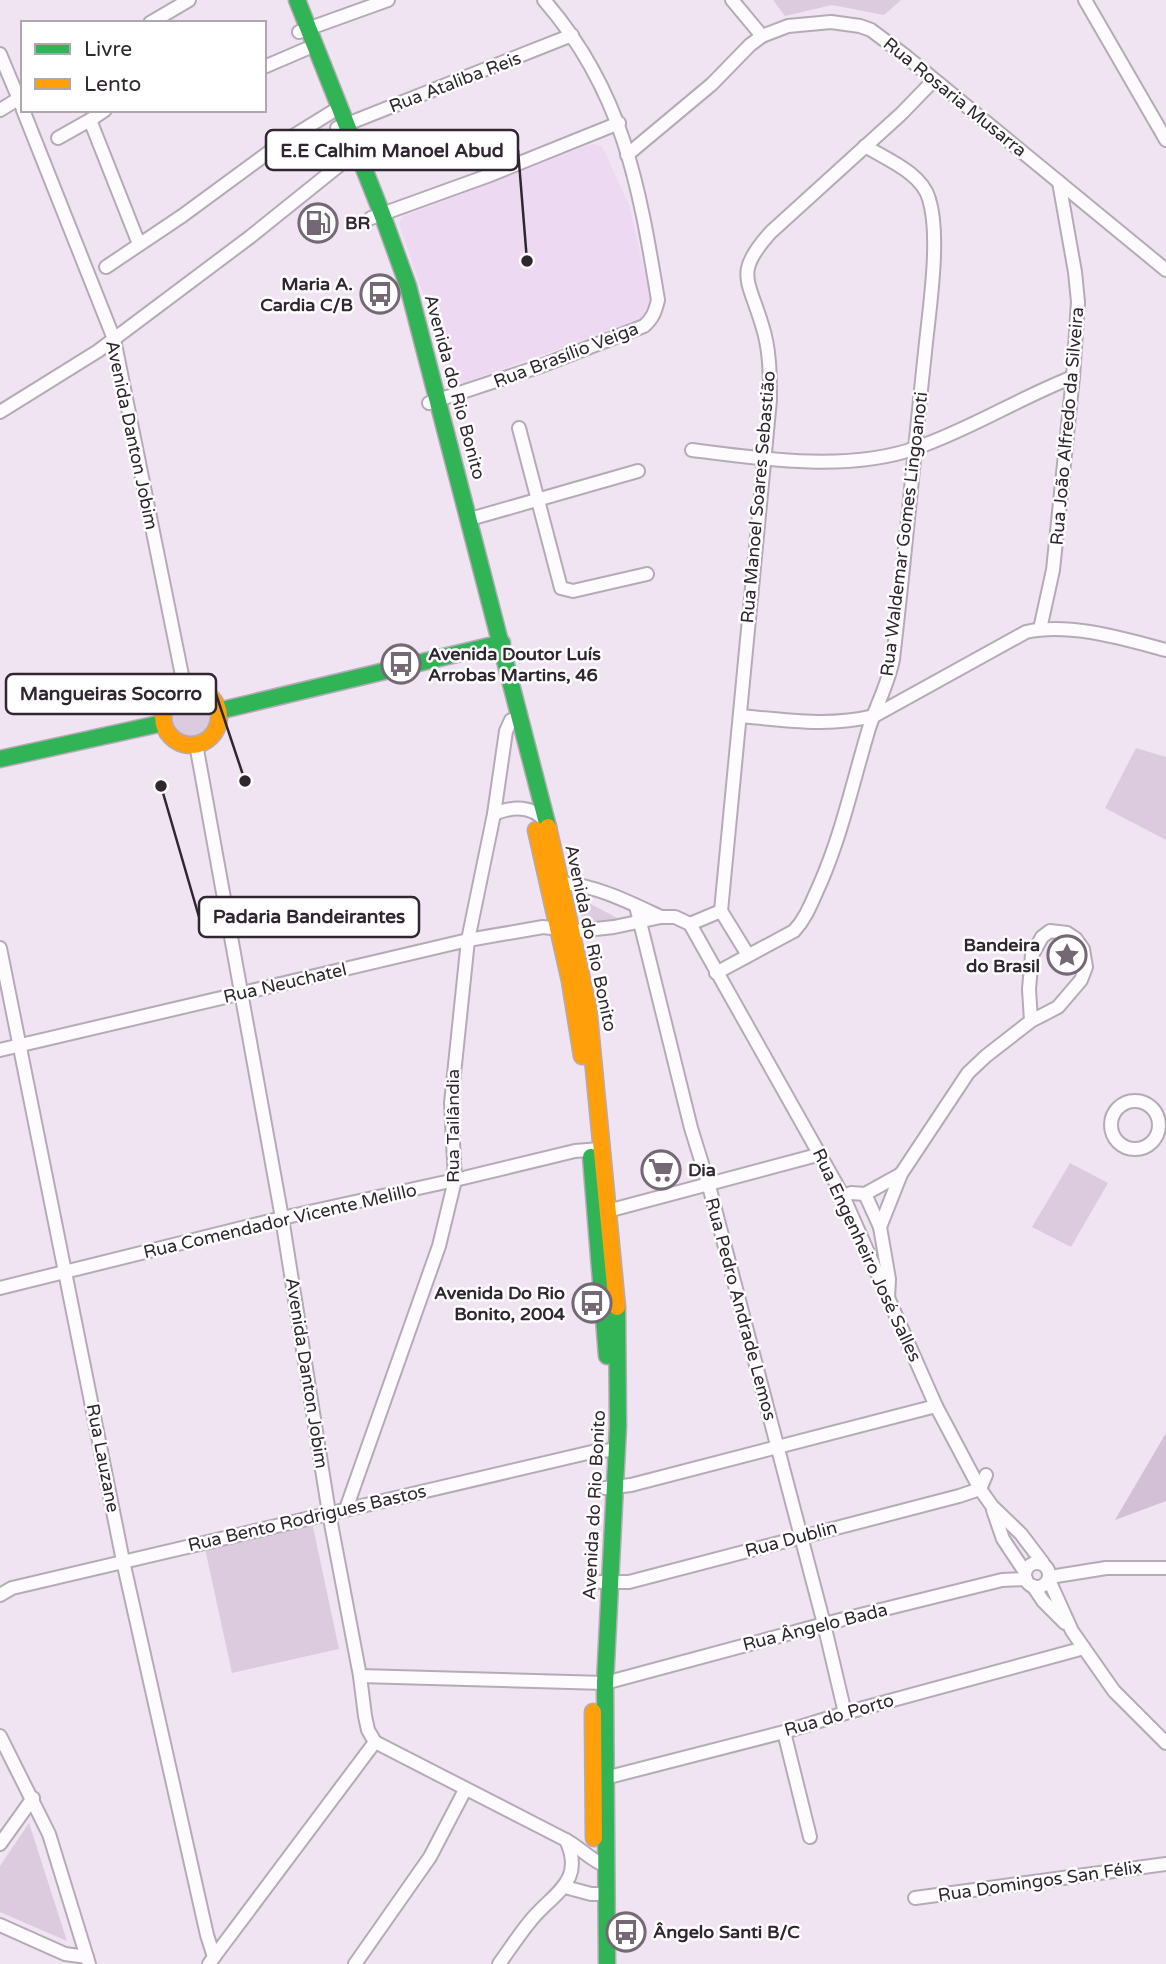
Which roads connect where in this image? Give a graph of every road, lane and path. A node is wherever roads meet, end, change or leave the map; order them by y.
1 (189, 0) edge
2 (286, 0) edge
3 (297, 0) edge
4 (388, 0) edge
5 (544, 0) edge
6 (732, 0) edge
7 (1085, 0) edge
8 (153, 21) edge
9 (304, 31) junction
10 (572, 35) junction
11 (762, 36) junction
12 (306, 49) junction
13 (0, 54) edge
14 (266, 66) edge
15 (934, 80) junction
16 (21, 102) edge
17 (21, 104) edge
18 (335, 109) junction
19 (0, 110) edge
20 (25, 112) edge
21 (102, 112) edge
22 (90, 120) junction
23 (618, 123) junction
24 (342, 126) junction
25 (58, 138) dead end
26 (1166, 140) edge
27 (865, 146) junction
28 (353, 154) junction
29 (627, 155) junction
30 (1059, 182) junction
31 (377, 216) junction
32 (139, 244) junction
33 (106, 267) dead end
34 (1166, 270) edge
35 (114, 339) junction
36 (1073, 377) junction
37 (434, 402) junction
38 (0, 412) edge
39 (519, 428) dead end
40 (916, 448) junction
41 (692, 450) dead end
42 (764, 458) junction
43 (638, 471) dead end
44 (537, 501) junction
45 (470, 519) junction
46 (647, 574) dead end
47 (1040, 629) junction
48 (496, 644) junction
49 (1166, 650) edge
50 (185, 690) junction
51 (218, 711) junction
52 (740, 716) junction
53 (874, 716) junction
54 (511, 720) junction
55 (163, 723) junction
56 (196, 744) junction
57 (0, 759) edge
58 (532, 811) junction
59 (494, 814) junction
60 (547, 823) junction
61 (562, 883) junction
62 (636, 906) junction
63 (720, 911) junction
64 (661, 917) junction
65 (640, 922) junction
66 (690, 924) junction
67 (565, 929) junction
68 (468, 940) junction
69 (0, 948) edge
70 (748, 956) junction
71 (716, 973) junction
72 (240, 993) junction
73 (1031, 1021) junction
74 (19, 1045) junction
75 (0, 1050) edge
76 (596, 1149) junction
77 (821, 1154) junction
78 (901, 1174) junction
79 (455, 1181) junction
80 (709, 1186) junction
81 (865, 1194) junction
82 (843, 1196) junction
83 (602, 1213) junction
84 (850, 1214) junction
85 (282, 1218) junction
86 (880, 1227) junction
87 (67, 1272) junction
88 (0, 1287) edge
89 (887, 1299) junction
90 (936, 1406) junction
91 (778, 1448) junction
92 (612, 1450) junction
93 (986, 1475) dead end
94 (610, 1488) junction
95 (981, 1489) junction
96 (992, 1506) junction
97 (346, 1509) junction
98 (329, 1513) junction
99 (801, 1536) junction
100 (123, 1561) junction
101 (1043, 1563) junction
102 (1166, 1568) edge
103 (1028, 1579) junction
104 (1049, 1579) junction
105 (605, 1582) junction
106 (0, 1595) edge
107 (824, 1624) junction
108 (1070, 1628) junction
109 (1084, 1648) junction
110 (360, 1676) junction
111 (599, 1684) junction
112 (845, 1713) junction
113 (784, 1732) junction
114 (0, 1736) edge
115 (375, 1742) junction
116 (1166, 1743) edge
117 (600, 1779) junction
118 (465, 1790) junction
119 (33, 1798) junction
120 (810, 1837) dead end
121 (566, 1840) junction
122 (0, 1844) edge
123 (600, 1864) junction
124 (1166, 1864) edge
125 (565, 1887) junction
126 (601, 1894) junction
127 (915, 1898) dead end
128 (0, 1925) edge
129 (211, 1960) edge
130 (88, 1961) edge
131 (355, 1964) edge
132 (499, 1964) edge
133 (596, 1964) edge
134 (607, 1964) edge

1 - 8 street
2 - 9 main road, Avenida do Rio Bonito
3 - 9 main road, Avenida do Rio Bonito
4 - 9 street
5 - 10 street, Rua Brasílio Veiga
6 - 11 street
7 - 26 street
9 - 12 main road, Avenida do Rio Bonito
9 - 18 main road, Avenida do Rio Bonito
10 - 23 street, Rua Brasílio Veiga
10 - 24 street, Rua Ataliba Reis
11 - 15 street, Rua Rosaria Musarra
11 - 29 street, Rua Rosaria Musarra
12 - 14 street
12 - 18 main road, Avenida do Rio Bonito
13 - 16 street, Avenida Danton Jobim
15 - 27 street, Rua Manoel Soares Sebastião
15 - 30 street, Rua Rosaria Musarra
17 - 19 street
18 - 24 main road, Avenida do Rio Bonito
18 - 32 street
20 - 35 street, Avenida Danton Jobim
21 - 22 street
22 - 25 street
22 - 32 street
23 - 29 street, Rua Brasílio Veiga
23 - 31 street
24 - 28 main road, Avenida do Rio Bonito
27 - 40 street, Rua Waldemar Gomes Lingoanoti
27 - 42 street, Rua Manoel Soares Sebastião
28 - 31 main road, Avenida do Rio Bonito
28 - 35 street
29 - 37 street, Rua Brasílio Veiga
30 - 34 street, Rua Rosaria Musarra
30 - 36 street, Rua João Alfredo da Silveira
31 - 37 main road, Avenida do Rio Bonito
32 - 33 street
35 - 38 street
35 - 50 street, Avenida Danton Jobim
36 - 40 street
36 - 47 street, Rua João Alfredo da Silveira
37 - 45 main road, Avenida do Rio Bonito
37 - 48 main road, Avenida do Rio Bonito
39 - 44 street
40 - 42 street
40 - 53 street, Rua Waldemar Gomes Lingoanoti
41 - 42 street
42 - 52 street, Rua Manoel Soares Sebastião
43 - 44 street
44 - 45 street
44 - 46 street
45 - 48 main road, Avenida do Rio Bonito
47 - 49 street
47 - 53 street
48 - 51 main road
48 - 54 main road, Avenida do Rio Bonito
48 - 60 main road, Avenida do Rio Bonito
50 - 51 main road
50 - 55 main road
51 - 56 main road
52 - 53 street
52 - 63 street, Rua Manoel Soares Sebastião
53 - 70 street, Rua Waldemar Gomes Lingoanoti
54 - 58 main road, Avenida do Rio Bonito
54 - 59 street, Rua Tailândia
55 - 56 main road
55 - 57 main road
56 - 72 street, Avenida Danton Jobim
58 - 59 street
58 - 60 street
58 - 67 main road, Avenida do Rio Bonito
59 - 68 street, Rua Tailândia
60 - 61 main road, Avenida do Rio Bonito
61 - 62 street
61 - 67 main road, Avenida do Rio Bonito
62 - 64 street
62 - 65 street, Rua Pedro Andrade Lemos
63 - 66 street
63 - 70 street
64 - 65 street, Rua Neuchatel
64 - 66 street
65 - 67 street, Rua Neuchatel
65 - 80 street, Rua Pedro Andrade Lemos
66 - 71 street, Rua Engenheiro José Salles
67 - 68 street, Rua Neuchatel
67 - 76 main road, Avenida do Rio Bonito
68 - 72 street, Rua Neuchatel
68 - 79 street, Rua Tailândia
69 - 74 street, Rua Lauzane
70 - 71 street, Rua Waldemar Gomes Lingoanoti
71 - 77 street, Rua Engenheiro José Salles
72 - 74 street, Rua Neuchatel
72 - 85 street, Avenida Danton Jobim
73 - 73 street
73 - 78 street
74 - 75 street, Rua Neuchatel
74 - 87 street, Rua Lauzane
76 - 79 street, Rua Comendador Vicente Melillo
76 - 83 main road, Avenida do Rio Bonito
77 - 80 street
77 - 82 street, Rua Engenheiro José Salles
78 - 81 street
78 - 86 street
79 - 85 street, Rua Comendador Vicente Melillo
79 - 97 street, Rua Tailândia
80 - 83 street
80 - 91 street, Rua Pedro Andrade Lemos
81 - 82 street
81 - 84 street
81 - 86 street
82 - 84 street, Rua Engenheiro José Salles
83 - 92 main road, Avenida do Rio Bonito
84 - 89 street, Rua Engenheiro José Salles
85 - 87 street, Rua Comendador Vicente Melillo
85 - 98 street, Avenida Danton Jobim
86 - 89 street
87 - 88 street, Rua Comendador Vicente Melillo
87 - 100 street, Rua Lauzane
89 - 90 street, Rua Engenheiro José Salles
90 - 91 street
90 - 95 street, Rua Engenheiro José Salles
91 - 94 street
91 - 99 street, Rua Pedro Andrade Lemos
92 - 94 main road, Avenida do Rio Bonito
92 - 97 street, Rua Bento Rodrigues Bastos
93 - 95 street
94 - 105 main road, Avenida do Rio Bonito
95 - 96 street, Rua Engenheiro José Salles
95 - 99 street, Rua Dublin
96 - 101 street, Rua Engenheiro José Salles
96 - 103 street, Rua Engenheiro José Salles
97 - 98 street, Rua Bento Rodrigues Bastos
98 - 100 street, Rua Bento Rodrigues Bastos
98 - 110 street, Avenida Danton Jobim
99 - 105 street, Rua Dublin
99 - 107 street, Rua Pedro Andrade Lemos
100 - 106 street, Rua Bento Rodrigues Bastos
100 - 129 street, Rua Lauzane
101 - 103 street
101 - 104 street
102 - 104 street
103 - 104 street
103 - 107 street, Rua Ângelo Bada
103 - 108 street, Rua Engenheiro José Salles
104 - 108 street, Rua Engenheiro José Salles
105 - 111 main road, Avenida do Rio Bonito
107 - 111 street, Rua Ângelo Bada
107 - 112 street, Rua Pedro Andrade Lemos
108 - 109 street, Rua Engenheiro José Salles
109 - 112 street, Rua do Porto
109 - 116 street, Rua Engenheiro José Salles
110 - 111 street, Rua Ângelo Bada
110 - 115 street, Avenida Danton Jobim
111 - 117 main road, Avenida do Rio Bonito
112 - 113 street, Rua do Porto
113 - 117 street, Rua do Porto
113 - 120 street
114 - 119 street
115 - 118 street
115 - 129 street
117 - 123 main road, Avenida do Rio Bonito
118 - 121 street
118 - 131 street
119 - 122 street
119 - 130 street
121 - 123 street
121 - 125 street
123 - 126 main road, Avenida do Rio Bonito
124 - 127 street, Rua Domingos San Félix
125 - 126 street
125 - 132 street
126 - 133 main road, Avenida do Rio Bonito
126 - 134 main road, Avenida do Rio Bonito
128 - 130 street

